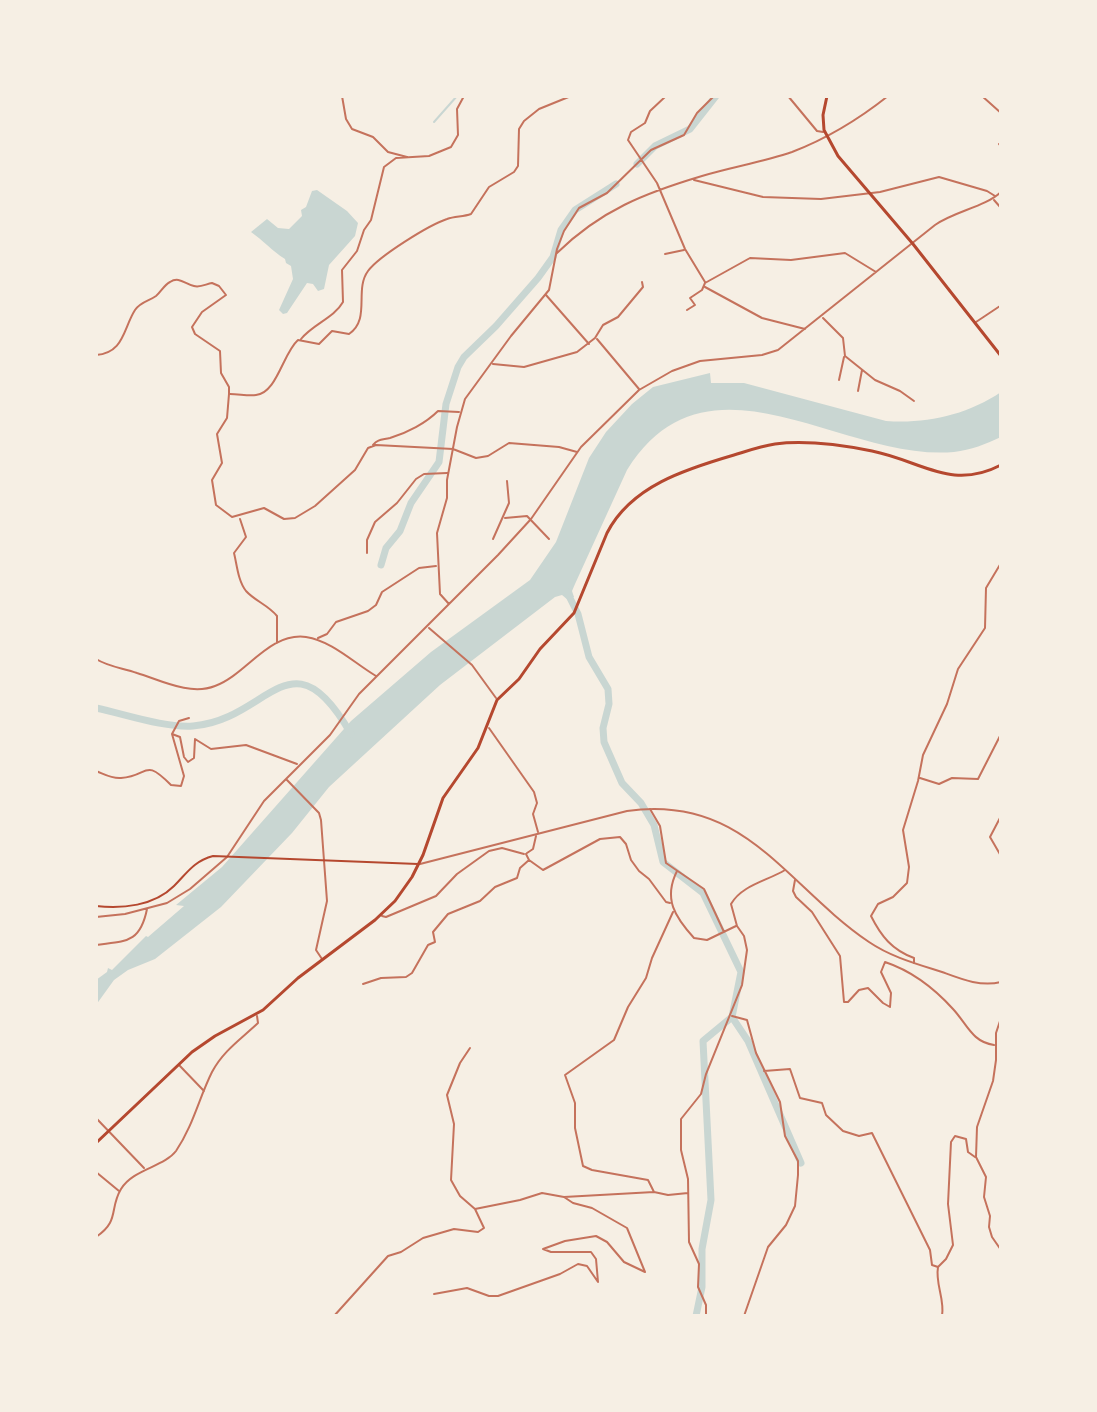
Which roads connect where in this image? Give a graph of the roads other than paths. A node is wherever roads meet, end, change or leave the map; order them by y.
1 (342, 96) edge
2 (464, 96) edge
3 (571, 96) edge
4 (666, 96) edge
5 (714, 96) edge
6 (788, 96) edge
7 (827, 96) edge
8 (880, 96) edge
9 (888, 96) edge
10 (982, 96) edge
11 (883, 100) junction
12 (1001, 113) edge
13 (825, 134) junction
14 (407, 157) junction
15 (642, 159) junction
16 (694, 180) junction
17 (660, 189) junction
18 (1001, 192) edge
19 (868, 194) junction
20 (995, 198) junction
21 (1001, 208) edge
22 (1001, 216) edge
23 (1001, 227) edge
24 (913, 244) junction
25 (685, 249) junction
26 (556, 254) junction
27 (665, 254) dead end
28 (1001, 259) edge
29 (877, 273) junction
30 (642, 282) dead end
31 (705, 285) junction
32 (546, 294) junction
33 (687, 310) dead end
34 (822, 317) junction
35 (975, 323) junction
36 (806, 330) junction
37 (595, 338) junction
38 (301, 339) junction
39 (589, 344) junction
40 (96, 355) edge
41 (845, 356) junction
42 (1001, 356) edge
43 (492, 363) junction
44 (863, 369) junction
45 (839, 380) dead end
46 (639, 390) junction
47 (858, 391) dead end
48 (229, 394) junction
49 (914, 401) dead end
50 (461, 413) junction
51 (372, 446) junction
52 (453, 449) junction
53 (578, 452) junction
54 (1001, 465) edge
55 (448, 473) junction
56 (507, 481) dead end
57 (239, 517) junction
58 (504, 518) junction
59 (531, 518) junction
60 (493, 539) dead end
61 (549, 539) dead end
62 (367, 553) dead end
63 (1001, 563) edge
64 (438, 566) junction
65 (451, 605) junction
66 (428, 628) junction
67 (316, 640) junction
68 (276, 644) junction
69 (97, 660) edge
70 (378, 676) junction
71 (497, 700) junction
72 (189, 718) dead end
73 (487, 727) junction
74 (172, 734) junction
75 (1001, 734) edge
76 (299, 764) junction
77 (96, 771) edge
78 (919, 778) junction
79 (286, 779) junction
80 (650, 809) junction
81 (1001, 816) edge
82 (537, 834) junction
83 (526, 854) junction
84 (1001, 856) edge
85 (227, 857) junction
86 (323, 860) junction
87 (529, 860) junction
88 (419, 864) junction
89 (786, 870) junction
90 (678, 871) junction
91 (796, 879) junction
92 (670, 903) junction
93 (96, 906) edge
94 (147, 909) junction
95 (673, 912) junction
96 (381, 916) junction
97 (96, 917) edge
98 (737, 926) junction
99 (724, 932) junction
100 (96, 945) edge
101 (323, 960) junction
102 (914, 963) junction
103 (1001, 982) edge
104 (363, 984) dead end
105 (256, 1015) junction
106 (730, 1016) junction
107 (1001, 1018) edge
108 (994, 1045) junction
109 (470, 1048) dead end
110 (999, 1060) edge
111 (179, 1065) junction
112 (764, 1071) junction
113 (205, 1092) junction
114 (96, 1118) edge
115 (109, 1131) junction
116 (96, 1143) edge
117 (976, 1157) junction
118 (145, 1169) junction
119 (96, 1172) edge
120 (120, 1191) junction
121 (654, 1192) junction
122 (689, 1192) junction
123 (564, 1197) junction
124 (475, 1209) junction
125 (96, 1237) edge
126 (1001, 1250) edge
127 (938, 1267) junction
128 (434, 1294) dead end
129 (334, 1316) edge
130 (706, 1316) edge
131 (744, 1316) edge
132 (942, 1316) edge

1 - 14 street
2 - 14 street
3 - 38 street
4 - 15 street
5 - 15 street
6 - 13 street
7 - 13 main road
8 - 11 street
9 - 11 street
10 - 12 street
11 - 13 street
13 - 16 street
13 - 19 main road
14 - 38 street
15 - 17 street
15 - 26 street
16 - 17 street
16 - 19 street
17 - 25 street
17 - 26 street
18 - 20 street
19 - 20 street
19 - 24 main road
20 - 21 street
20 - 24 street
22 - 23 street
24 - 29 street
24 - 35 main road
25 - 27 street
25 - 31 street
26 - 32 street
28 - 35 street
29 - 31 street
29 - 34 street
30 - 37 street
31 - 33 street
31 - 36 street
32 - 39 street
32 - 43 street
34 - 36 street
34 - 41 street
35 - 42 main road
36 - 46 street
37 - 39 street
37 - 46 street
38 - 48 street
39 - 43 street
40 - 48 street
41 - 44 street
41 - 45 street
43 - 50 street
44 - 47 street
44 - 49 street
46 - 53 street
48 - 57 street
50 - 51 street
50 - 52 street
51 - 52 street
51 - 57 street
52 - 53 street
52 - 55 street
53 - 59 street
54 - 71 main road
55 - 62 street
55 - 64 street
56 - 58 street
57 - 68 street
58 - 59 street
58 - 60 street
59 - 61 street
59 - 65 street
63 - 78 street
64 - 65 street
64 - 67 street
65 - 66 street
66 - 70 street
66 - 71 street
67 - 68 street
67 - 70 street
68 - 69 street
70 - 76 street
71 - 73 main road
72 - 74 street
73 - 82 street
73 - 88 main road
74 - 76 street
74 - 77 street
75 - 78 street
76 - 79 street
78 - 102 street
79 - 85 street
79 - 86 street
80 - 82 street
80 - 89 street
80 - 90 street
81 - 84 street
82 - 83 street
82 - 88 street
83 - 87 street
83 - 96 street
85 - 86 main road
85 - 93 main road
85 - 94 street
86 - 88 main road
86 - 101 street
87 - 92 street
87 - 104 street
88 - 96 main road
89 - 91 street
89 - 98 street
90 - 92 street
90 - 99 street
91 - 102 street
91 - 108 street
92 - 95 street
94 - 97 street
94 - 100 street
95 - 99 street
95 - 121 street
96 - 101 main road
98 - 99 street
98 - 106 street
101 - 105 main road
102 - 103 street
105 - 111 main road
105 - 113 street
106 - 112 street
106 - 122 street
107 - 108 street
108 - 110 street
109 - 124 street
110 - 117 street
111 - 113 street
111 - 115 main road
112 - 127 street
112 - 131 street
113 - 118 street
114 - 115 street
115 - 116 main road
115 - 118 street
117 - 126 street
117 - 127 street
118 - 120 street
119 - 120 street
120 - 125 street
121 - 122 street
121 - 123 street
122 - 130 street
123 - 124 street
123 - 128 street
124 - 129 street
127 - 132 street

